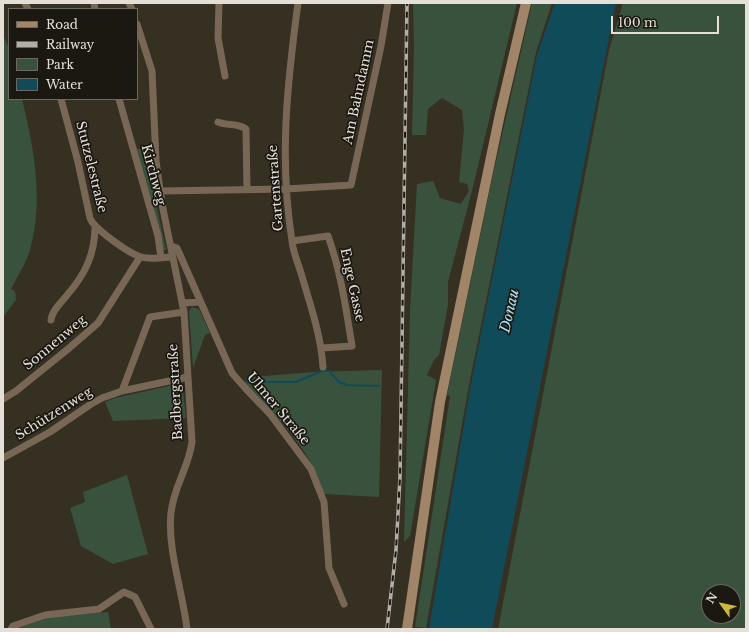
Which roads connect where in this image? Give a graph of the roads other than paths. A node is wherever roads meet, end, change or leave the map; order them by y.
1 (218, 3) edge
2 (298, 3) edge
3 (388, 3) edge
4 (526, 3) edge
5 (138, 27) edge
6 (225, 76) dead end
7 (61, 100) edge
8 (120, 100) edge
9 (218, 122) dead end
10 (247, 189) junction
11 (286, 189) junction
12 (161, 192) junction
13 (95, 226) junction
14 (292, 242) junction
15 (171, 246) junction
16 (140, 257) junction
17 (172, 257) junction
18 (160, 258) junction
19 (200, 302) junction
20 (183, 303) junction
21 (184, 312) junction
22 (51, 320) dead end
23 (322, 348) junction
24 (324, 367) dead end
25 (188, 377) junction
26 (122, 392) junction
27 (3, 399) edge
28 (3, 458) edge
29 (344, 604) dead end
30 (11, 629) edge
31 (151, 629) edge
32 (187, 629) edge
33 (407, 629) edge

1 - 6 street
2 - 11 street, Gartenstraße
3 - 11 street, Am Bahndamm
4 - 33 street
5 - 12 street, Ulmer Straße
7 - 13 street, Stutzelestraße
8 - 18 street, Kirchweg
9 - 10 street
10 - 11 street
10 - 12 street
11 - 14 street, Gartenstraße
12 - 15 street, Ulmer Straße
13 - 16 street, Stutzelestraße
13 - 22 street
14 - 23 street, Gartenstraße
14 - 23 street, Enge Gasse
15 - 17 street, Badbergstraße
15 - 19 street, Ulmer Straße
16 - 18 street
16 - 27 street, Sonnenweg
17 - 18 street
17 - 20 street, Badbergstraße
19 - 20 street
19 - 29 street, Ulmer Straße
20 - 21 street, Badbergstraße
21 - 25 street, Badbergstraße
21 - 26 street
23 - 24 street, Gartenstraße
25 - 26 street, Schützenweg
25 - 32 street, Badbergstraße
26 - 28 street, Schützenweg
30 - 31 street

